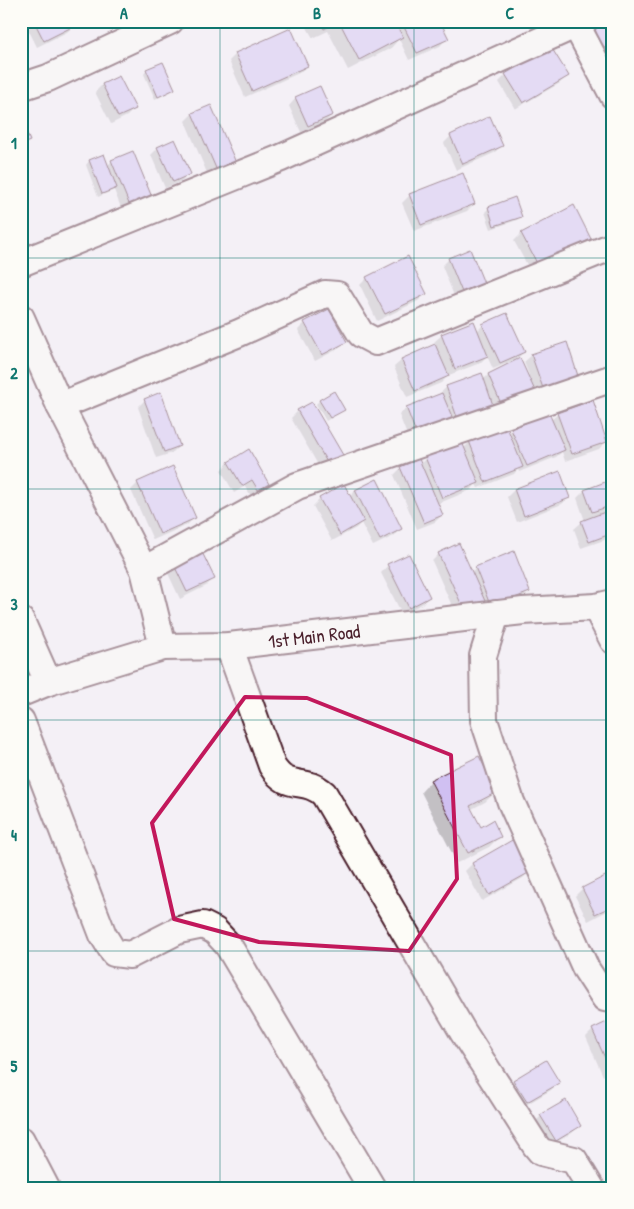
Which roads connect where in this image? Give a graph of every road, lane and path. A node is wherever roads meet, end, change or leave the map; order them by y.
1 (170, 21) edge
2 (578, 22) edge
3 (21, 87) edge
4 (613, 96) edge
5 (613, 246) edge
6 (21, 263) edge
7 (21, 318) edge
8 (613, 378) edge
9 (60, 406) junction
10 (144, 570) junction
11 (605, 605) edge
12 (496, 614) junction
13 (21, 621) edge
14 (613, 640) edge
15 (229, 646) junction
16 (163, 647) junction
17 (48, 682) junction
18 (21, 693) edge
19 (21, 721) edge
20 (613, 999) edge
21 (21, 1140) edge
22 (46, 1188) edge
23 (372, 1188) edge
24 (591, 1188) edge

1 - 3 street
2 - 4 street
2 - 6 street
5 - 9 street
7 - 9 street
8 - 10 street
9 - 10 street
10 - 16 street
11 - 12 street, 1st Main Road
11 - 14 street
12 - 15 street, 1st Main Road
12 - 20 street
13 - 17 street
15 - 16 street, 1st Main Road
15 - 24 street
16 - 17 street, 1st Main Road
17 - 18 street, 1st Main Road
19 - 23 street
21 - 22 street

